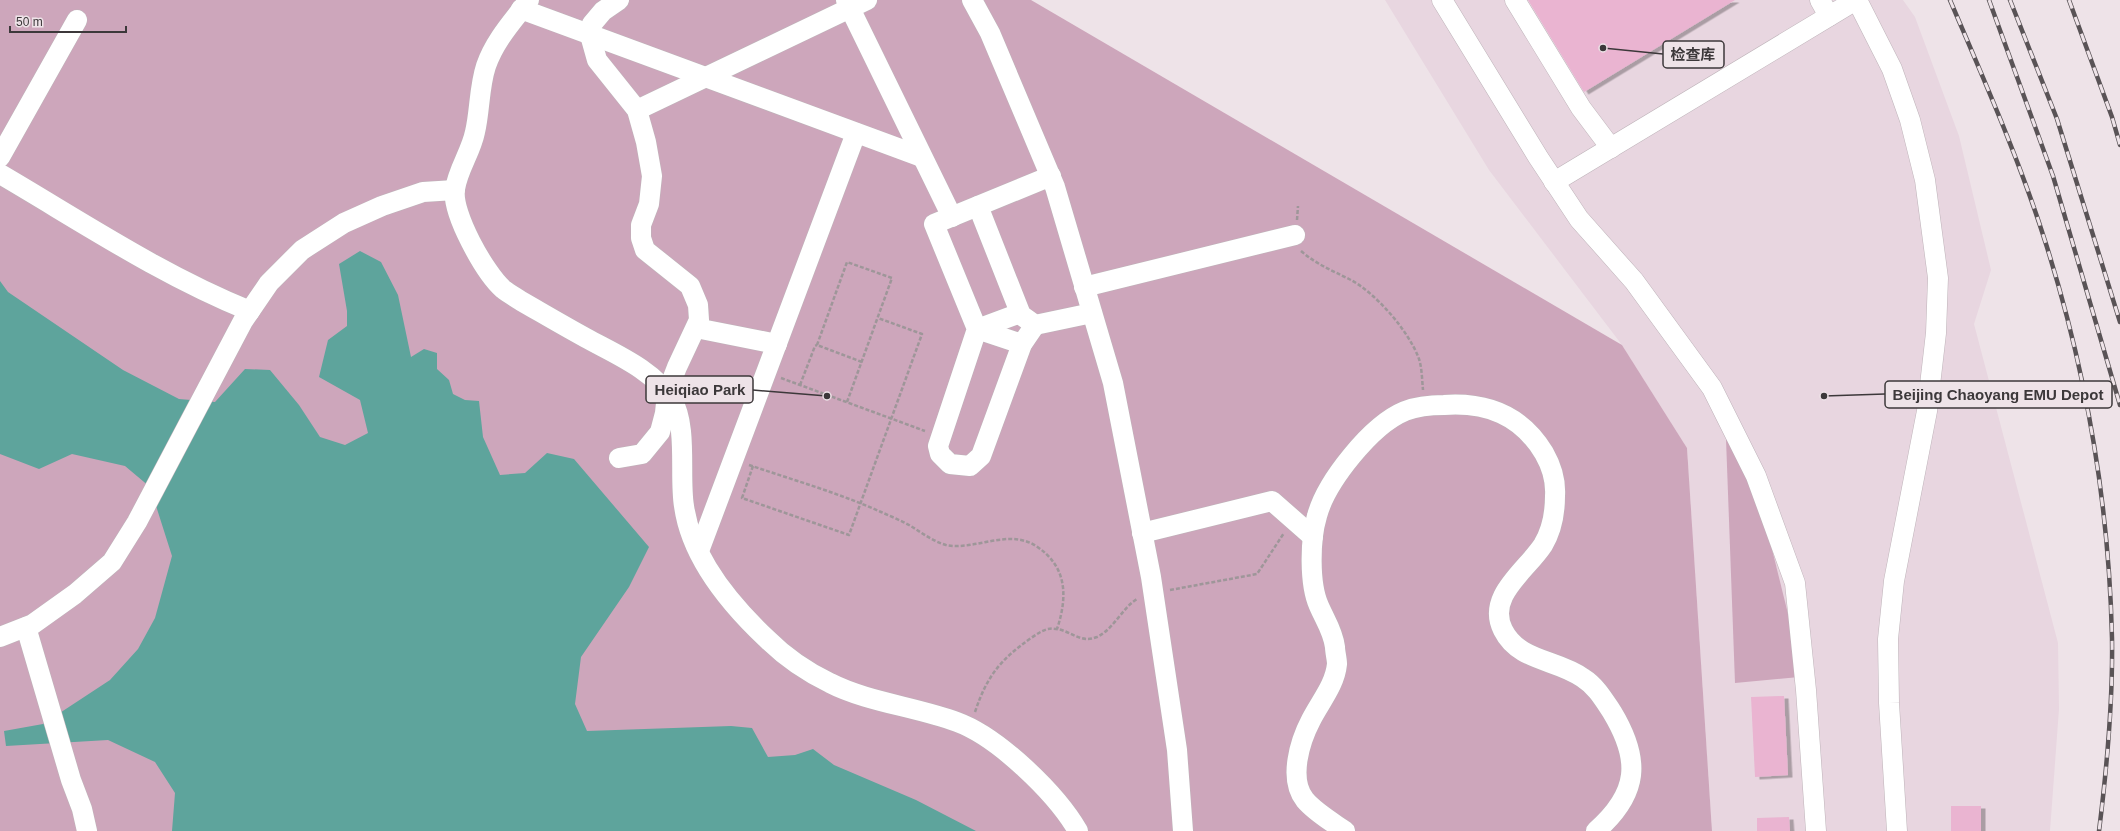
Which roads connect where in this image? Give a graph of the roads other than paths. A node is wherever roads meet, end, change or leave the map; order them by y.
1 (619, 0) edge
2 (972, 0) edge
3 (1442, 0) edge
4 (1515, 0) edge
5 (1856, 0) edge
6 (854, 3) edge
7 (525, 5) edge
8 (1824, 8) edge
9 (77, 20) dead end
10 (590, 35) junction
11 (706, 77) junction
12 (637, 110) junction
13 (856, 133) junction
14 (1611, 148) junction
15 (0, 157) edge
16 (922, 157) junction
17 (0, 174) edge
18 (1051, 176) junction
19 (1554, 182) junction
20 (454, 190) junction
21 (978, 206) junction
22 (952, 217) junction
23 (1295, 235) road end
24 (1084, 287) junction
25 (250, 311) junction
26 (1092, 313) junction
27 (1028, 319) junction
28 (696, 328) junction
29 (977, 329) junction
30 (777, 344) junction
31 (1022, 344) junction
32 (666, 393) junction
33 (619, 458) dead end
34 (1142, 533) junction
35 (1313, 537) junction
36 (699, 551) junction
37 (26, 627) junction
38 (0, 637) edge
39 (87, 831) edge
40 (1078, 831) edge
41 (1183, 831) edge
42 (1345, 831) edge
43 (1596, 831) edge
44 (1816, 831) edge
45 (1897, 831) edge

1 - 10 street
2 - 18 street
3 - 19 street
4 - 14 street
5 - 8 street
5 - 45 street
6 - 11 street
6 - 16 street
7 - 10 street
7 - 20 street
8 - 14 street
9 - 15 street
10 - 11 street
10 - 12 street
11 - 12 street
11 - 13 street
12 - 28 street
13 - 16 street
13 - 30 street
14 - 19 street
16 - 22 street
17 - 25 street
18 - 21 street
18 - 24 street
19 - 44 street
20 - 25 street
20 - 32 street
21 - 22 street
21 - 27 street
22 - 29 street
23 - 24 street
24 - 26 street
25 - 37 street
26 - 27 street
26 - 34 street
27 - 29 street
27 - 31 street
28 - 30 street
28 - 32 street
29 - 31 street
29 - 31 street
30 - 36 street
32 - 33 street
32 - 36 street
34 - 35 street
34 - 41 street
35 - 42 street
35 - 43 street
36 - 40 street
37 - 38 street
37 - 39 street

